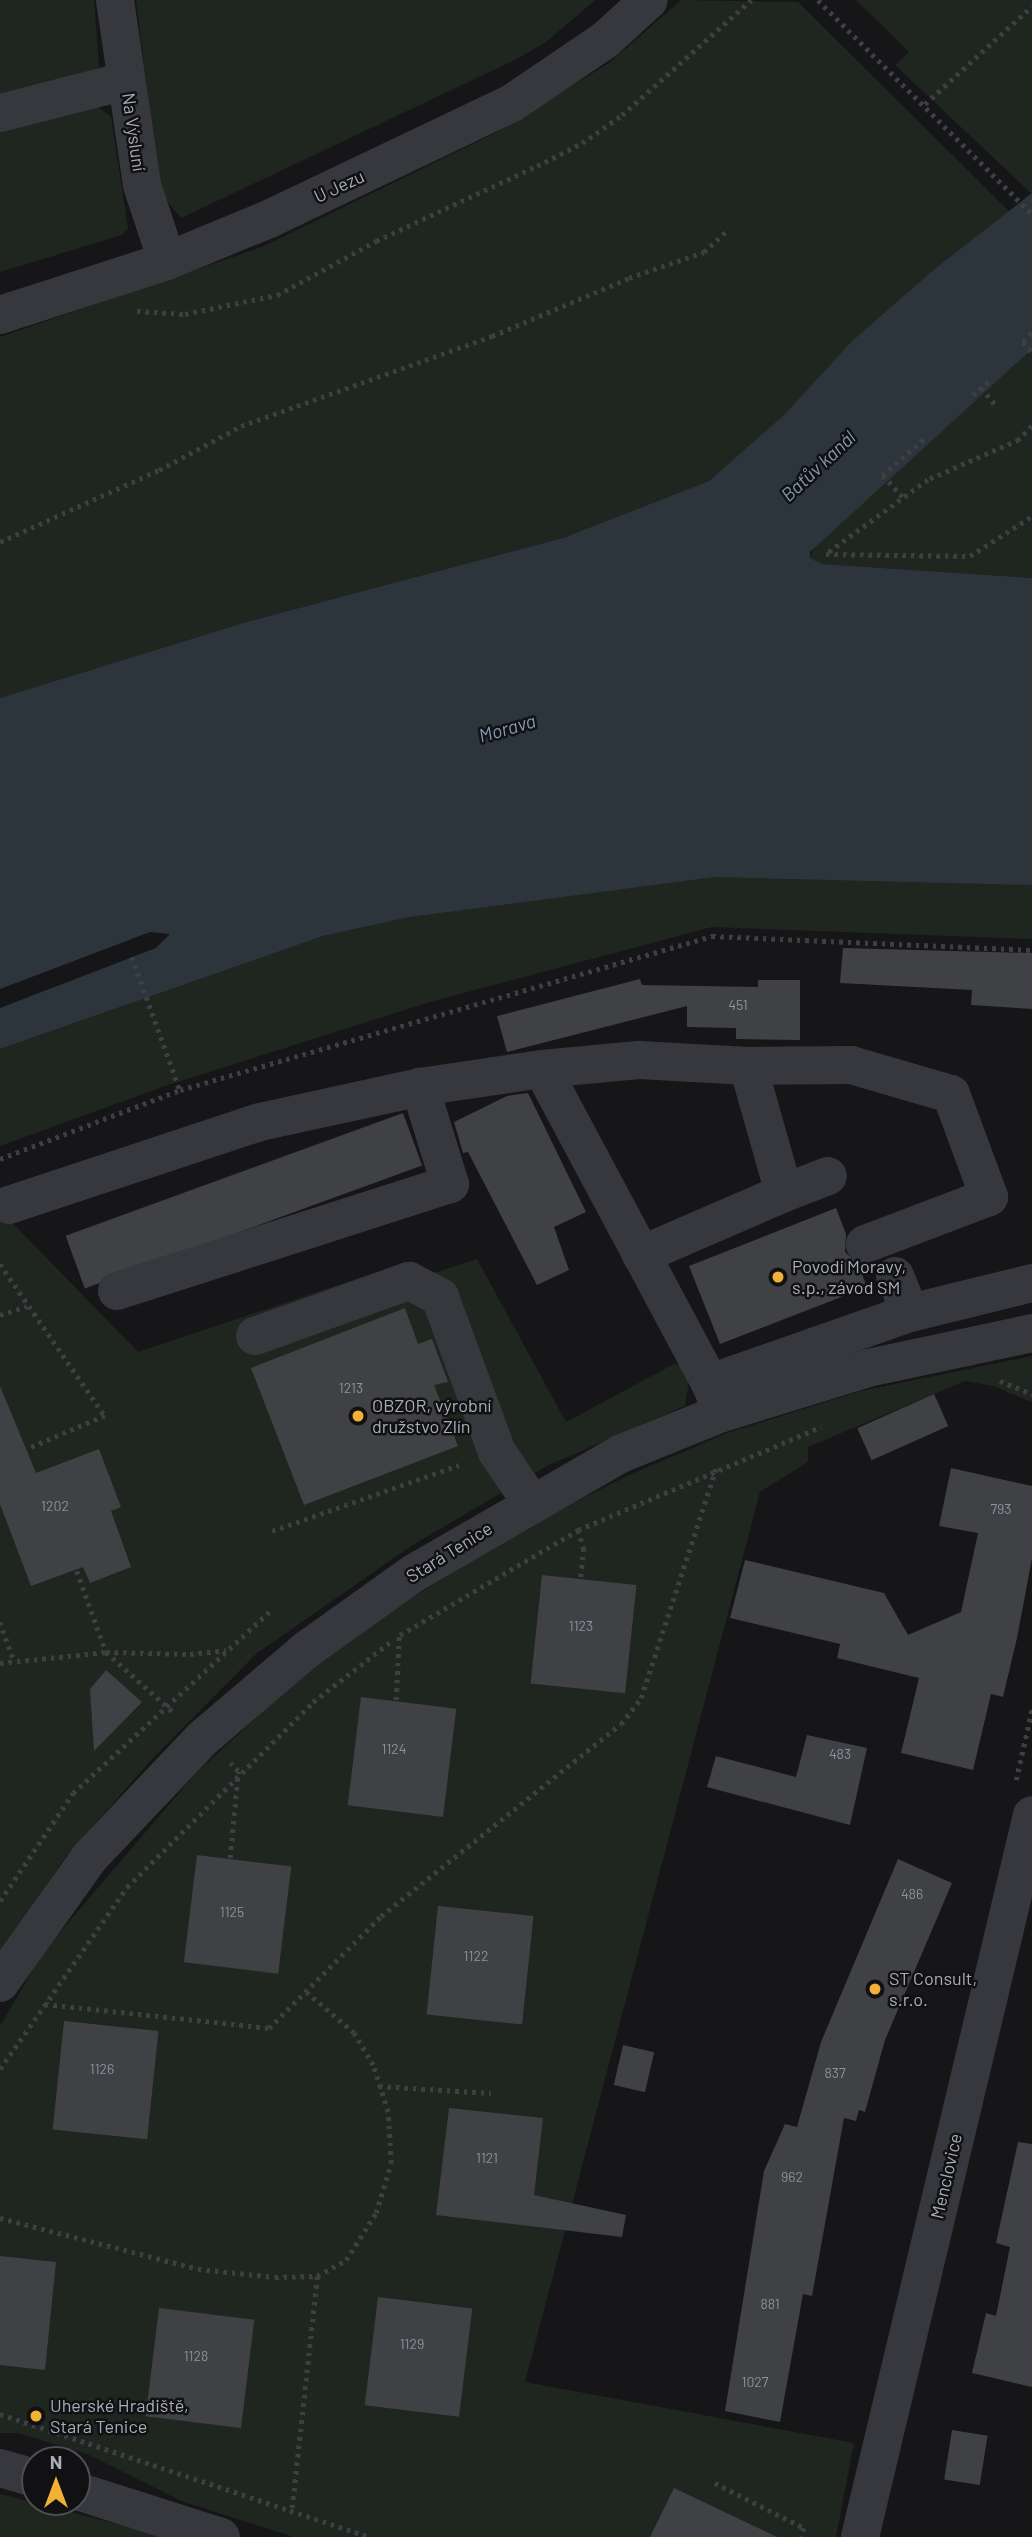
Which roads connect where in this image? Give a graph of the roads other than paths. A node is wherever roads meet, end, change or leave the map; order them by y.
1 (115, 0) edge
2 (649, 0) edge
3 (127, 81) junction
4 (0, 113) edge
5 (167, 261) junction
6 (0, 315) edge
7 (748, 1066) junction
8 (541, 1069) junction
9 (420, 1087) junction
10 (828, 1176) dead end
11 (784, 1193) junction
12 (9, 1205) dead end
13 (865, 1244) dead end
14 (640, 1255) junction
15 (895, 1276) dead end
16 (1032, 1283) edge
17 (117, 1291) dead end
18 (910, 1314) junction
19 (1032, 1333) edge
20 (255, 1336) dead end
21 (716, 1398) junction
22 (531, 1502) junction
23 (1032, 1815) edge
24 (0, 1983) edge
25 (0, 2468) edge
26 (21, 2474) edge
27 (91, 2495) edge
28 (221, 2537) edge
29 (860, 2537) edge

1 - 3 street, Na Výsluní
2 - 5 street, U Jezu
3 - 4 street
3 - 5 street, Na Výsluní
5 - 6 street, U Jezu
7 - 8 street
7 - 11 street
7 - 13 street
8 - 9 street
8 - 14 street
9 - 12 street
9 - 17 street
10 - 11 street
11 - 14 street
14 - 21 street
15 - 18 street
16 - 18 street
18 - 21 street
19 - 21 street, Stará Tenice
20 - 22 street
21 - 22 street, Stará Tenice
22 - 24 street, Stará Tenice
23 - 29 street, Menclovice
25 - 26 street
27 - 28 street

